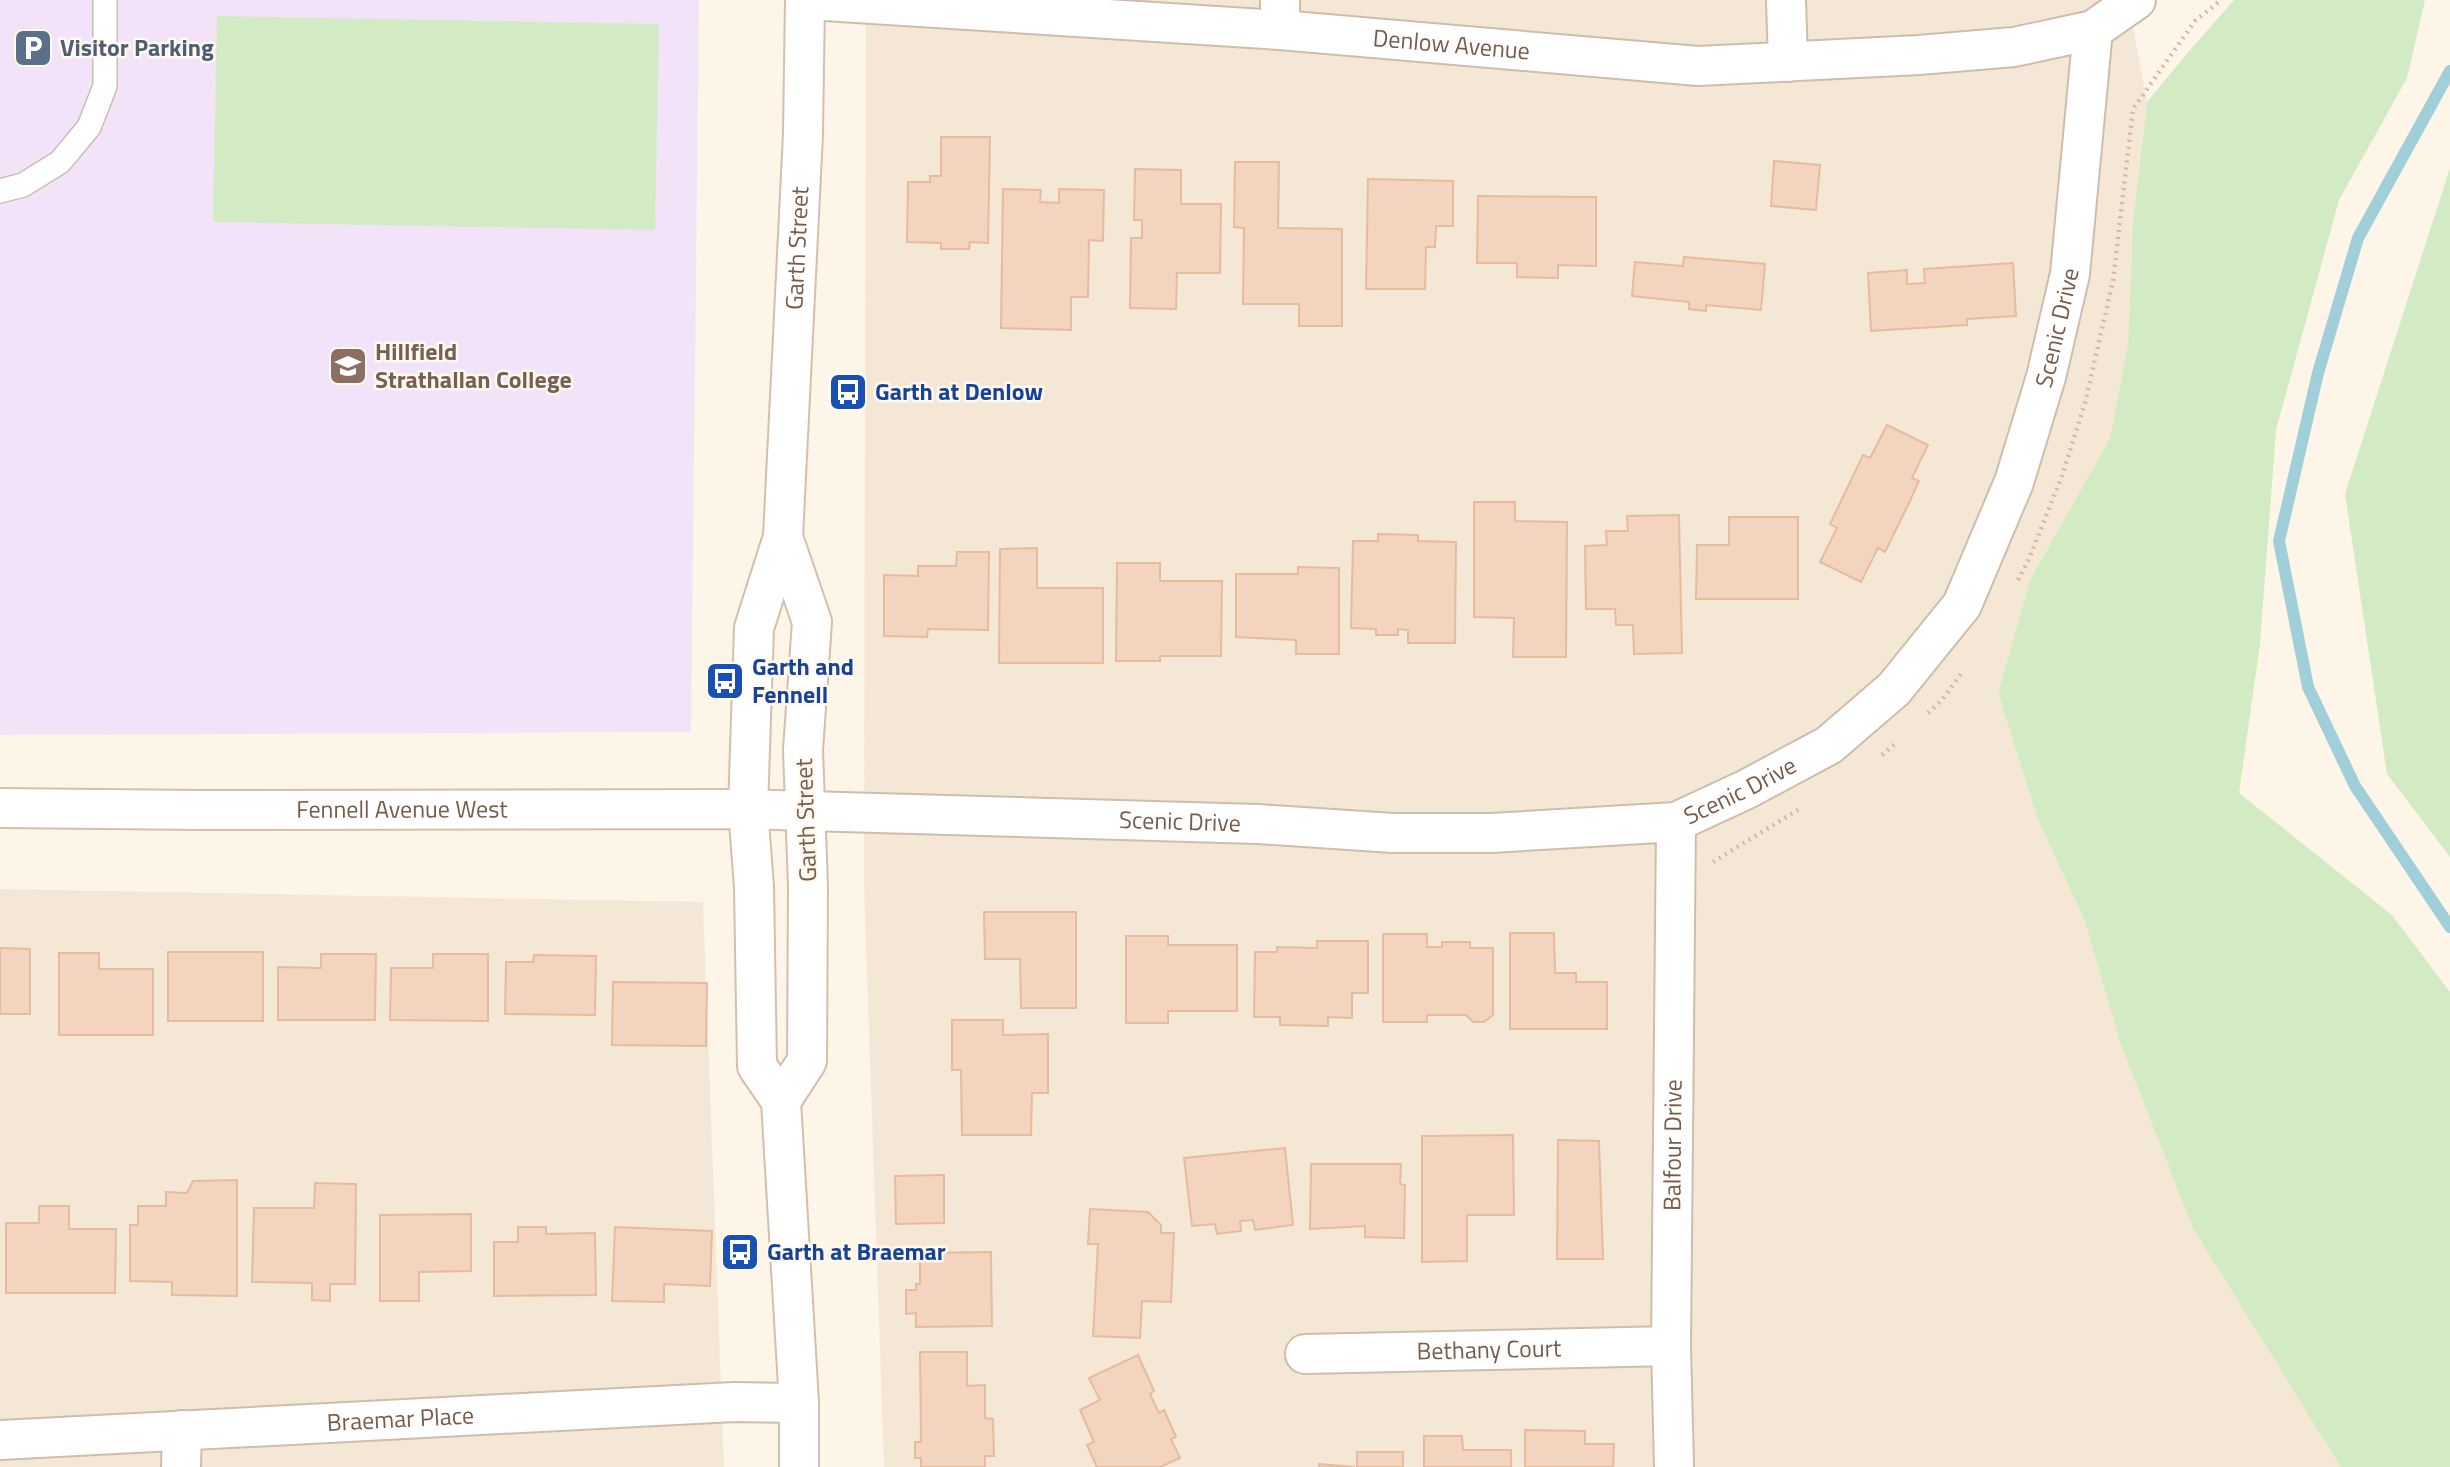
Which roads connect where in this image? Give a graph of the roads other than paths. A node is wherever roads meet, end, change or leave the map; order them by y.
1 (105, 0) edge
2 (807, 0) edge
3 (1786, 0) edge
4 (2136, 0) edge
5 (1280, 15) edge
6 (2093, 30) junction
7 (1788, 62) junction
8 (0, 191) edge
9 (783, 537) junction
10 (0, 808) edge
11 (748, 809) junction
12 (806, 811) junction
13 (1676, 822) junction
14 (781, 1101) junction
15 (1671, 1346) junction
16 (1305, 1353) dead end
17 (799, 1403) junction
18 (0, 1440) edge
19 (181, 1449) edge
20 (799, 1467) edge
21 (1674, 1467) edge

1 - 8 lane
2 - 5 street, Denlow Avenue
2 - 9 street, Garth Street
3 - 7 street
4 - 6 street
5 - 7 street, Denlow Avenue
6 - 7 street, Denlow Avenue
6 - 13 street, Scenic Drive
9 - 11 street, Garth Street
9 - 12 street, Garth Street
10 - 11 street, Fennell Avenue West
11 - 12 street, Fennell Avenue West
11 - 14 street, Garth Street
12 - 13 street, Scenic Drive
12 - 14 street, Garth Street
13 - 15 street, Balfour Drive
14 - 17 street
15 - 16 street, Bethany Court
15 - 21 street, Balfour Drive
17 - 19 street, Braemar Place
17 - 20 street
18 - 19 street, Braemar Place

